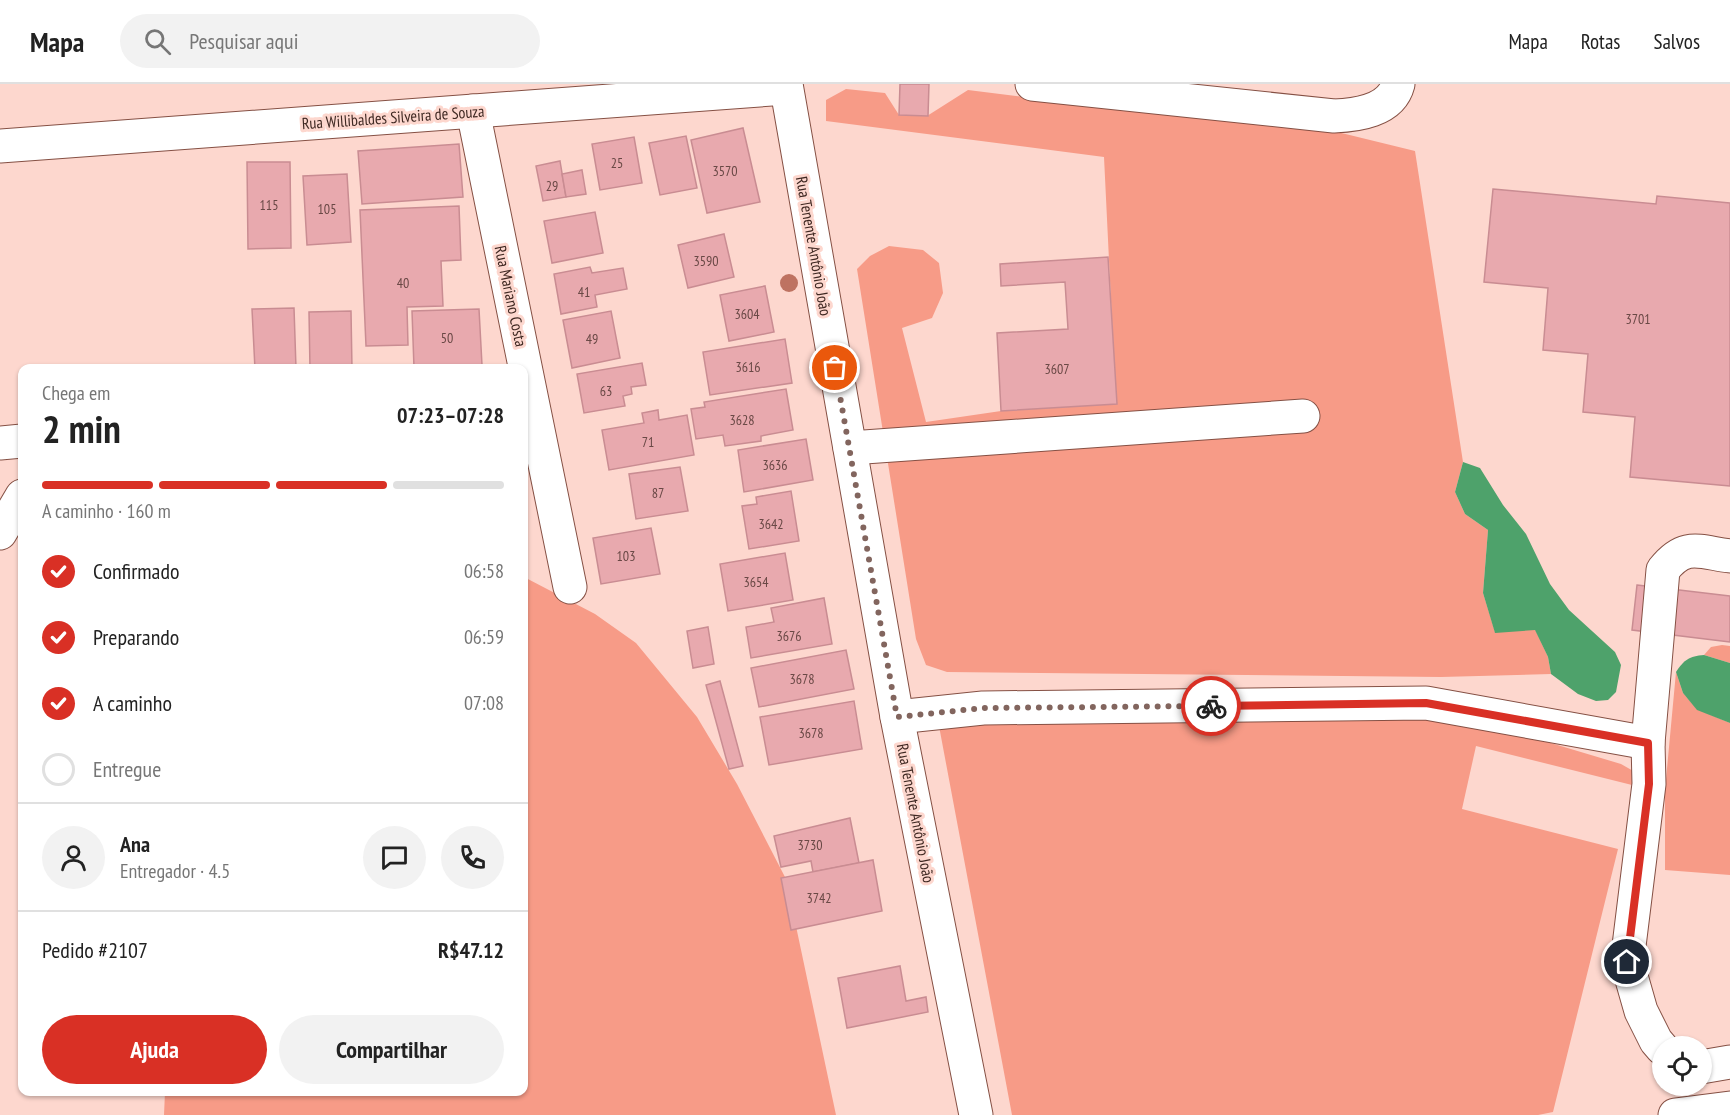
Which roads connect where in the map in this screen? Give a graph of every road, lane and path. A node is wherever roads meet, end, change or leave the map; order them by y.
1 (1032, 84) edge
2 (1398, 84) edge
3 (786, 86) edge
4 (473, 111) junction
5 (0, 146) edge
6 (521, 364) edge
7 (528, 403) edge
8 (1302, 416) dead end
9 (18, 441) edge
10 (0, 443) edge
11 (850, 448) junction
12 (18, 503) edge
13 (0, 532) edge
14 (1730, 556) edge
15 (570, 587) dead end
16 (897, 717) junction
17 (1648, 743) junction
18 (1654, 1036) edge
19 (1730, 1062) edge
20 (1712, 1065) edge
21 (1679, 1096) edge
22 (1730, 1108) edge
23 (976, 1115) edge
24 (1677, 1115) edge

1 - 2 street
3 - 4 street, Rua Willibaldes Silveira de Souza
3 - 11 street, Rua Tenente Antônio João
4 - 5 street, Rua Willibaldes Silveira de Souza
4 - 6 street, Rua Mariano Costa
7 - 15 street, Rua Mariano Costa
8 - 11 street
9 - 10 street
11 - 16 street, Rua Tenente Antônio João
12 - 13 street
14 - 17 street
16 - 17 street
16 - 23 street, Rua Tenente Antônio João
17 - 18 street
19 - 20 street
21 - 24 street
22 - 24 street

